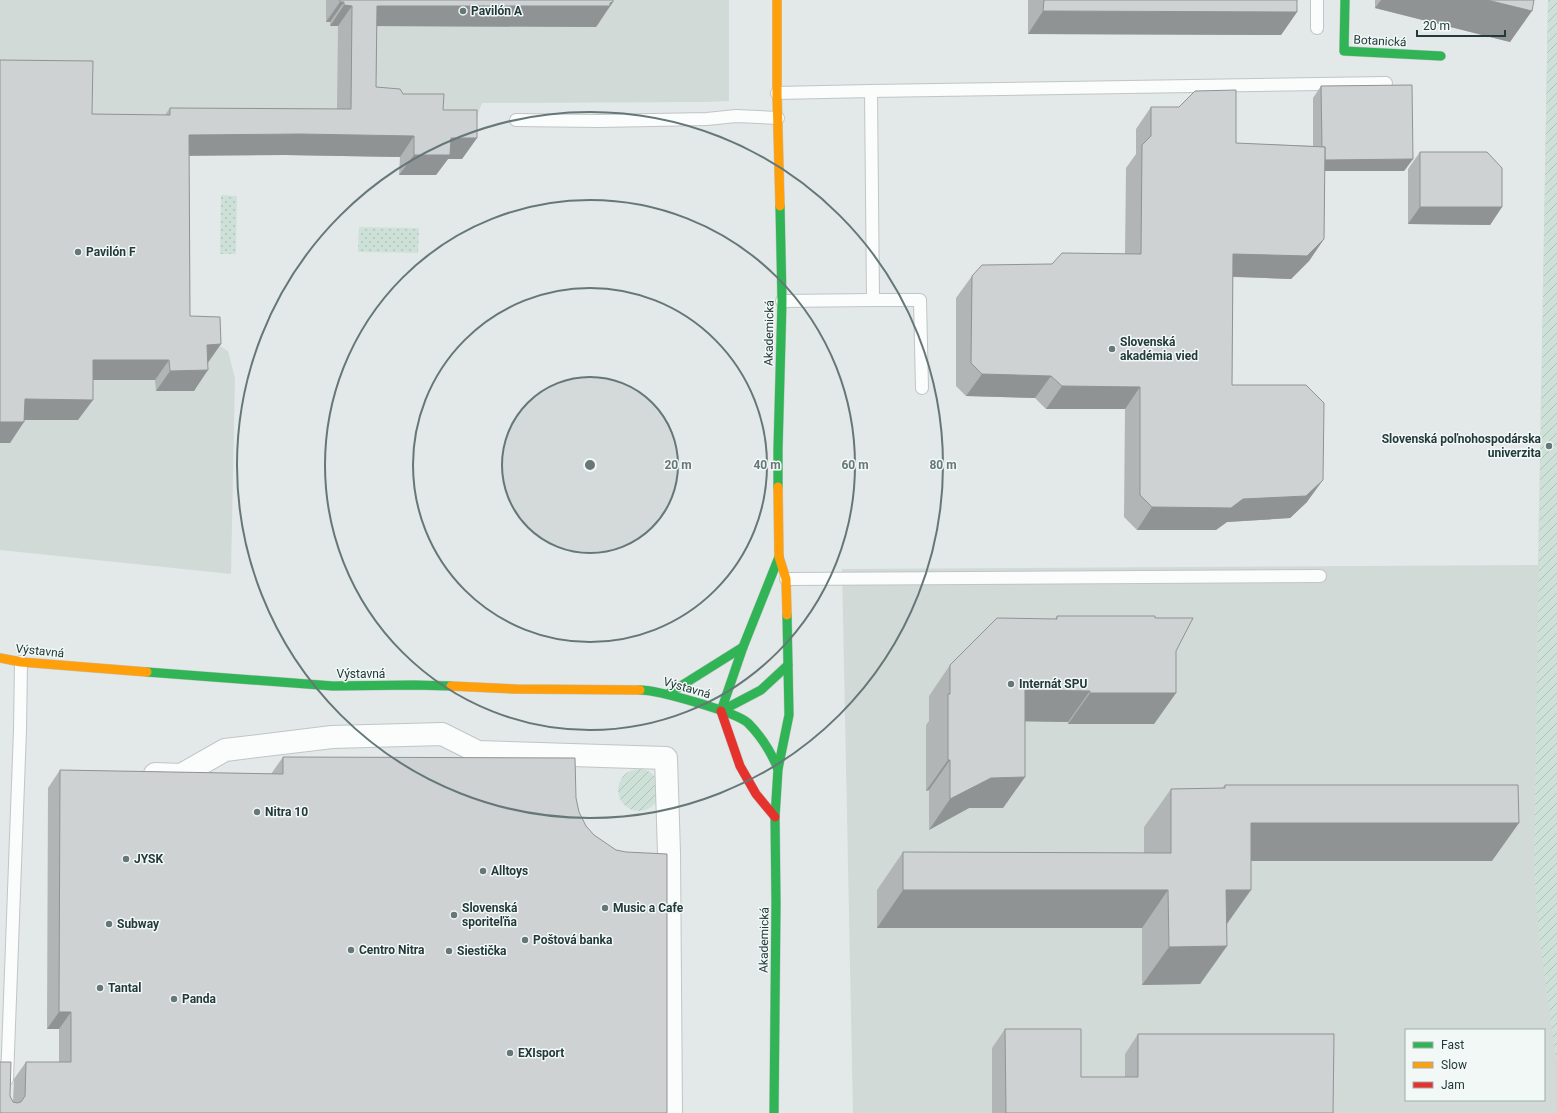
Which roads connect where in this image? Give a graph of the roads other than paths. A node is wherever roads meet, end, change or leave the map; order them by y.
1 (777, 0) edge
2 (1318, 0) edge
3 (1345, 0) edge
4 (1317, 28) dead end
5 (1442, 56) dead end
6 (1386, 84) edge
7 (871, 91) junction
8 (777, 93) junction
9 (778, 118) junction
10 (516, 120) dead end
11 (873, 300) junction
12 (782, 301) junction
13 (922, 388) dead end
14 (779, 557) junction
15 (1320, 576) dead end
16 (786, 578) junction
17 (742, 647) junction
18 (0, 658) edge
19 (21, 662) junction
20 (788, 665) junction
21 (668, 694) junction
22 (721, 711) junction
23 (778, 768) junction
24 (135, 774) edge
25 (775, 817) junction
26 (6, 1093) edge
27 (671, 1113) edge
28 (774, 1113) edge

1 - 8 street, Akademická
2 - 4 lane
3 - 5 street, Botanická
6 - 7 lane
7 - 8 lane
7 - 11 lane
8 - 9 street, Akademická
9 - 10 lane
9 - 12 street, Akademická
11 - 12 lane
11 - 13 lane
12 - 14 street, Akademická
14 - 16 street, Akademická
14 - 17 street
15 - 16 lane
16 - 20 street, Akademická
17 - 21 street
17 - 22 street
18 - 19 street, Výstavná
19 - 21 street, Výstavná
19 - 26 lane
20 - 22 street
20 - 23 street, Akademická
21 - 22 street, Výstavná
22 - 23 street, Výstavná
22 - 25 street, Výstavná
23 - 25 street, Akademická
24 - 27 street
25 - 28 street, Akademická

